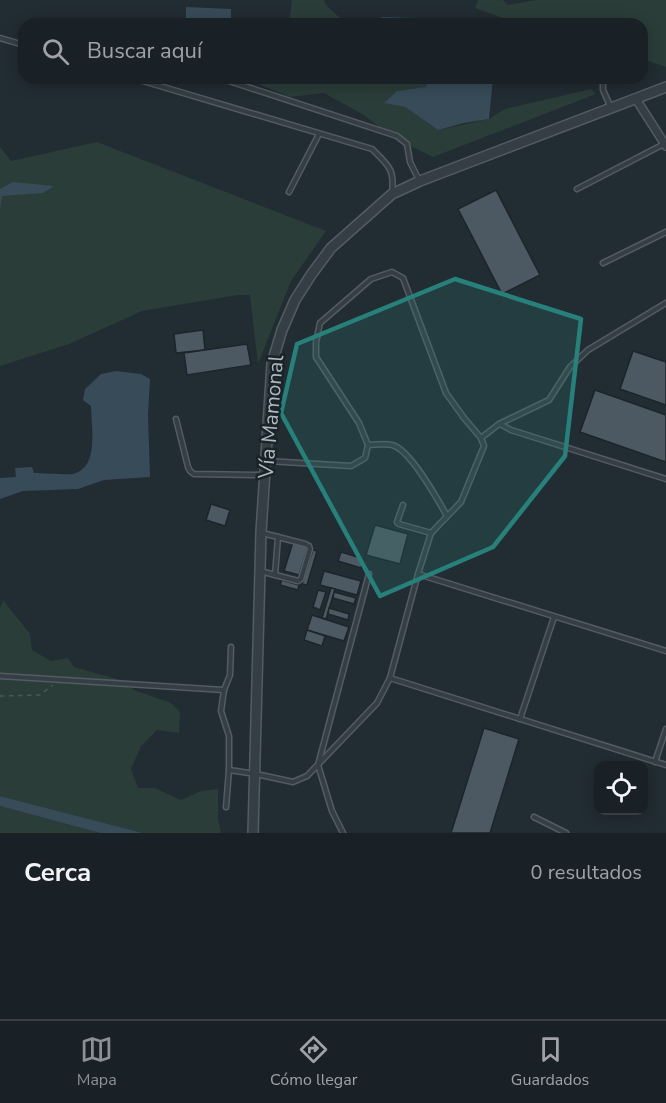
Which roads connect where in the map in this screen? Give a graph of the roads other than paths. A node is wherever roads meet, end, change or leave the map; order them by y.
1 (0, 38) edge
2 (18, 43) edge
3 (153, 84) edge
4 (238, 84) edge
5 (603, 84) edge
6 (666, 87) edge
7 (636, 99) junction
8 (611, 108) junction
9 (319, 134) junction
10 (665, 145) edge
11 (420, 181) junction
12 (577, 189) dead end
13 (289, 192) dead end
14 (392, 194) junction
15 (666, 232) edge
16 (603, 263) dead end
17 (666, 303) edge
18 (176, 419) dead end
19 (500, 424) junction
20 (481, 438) junction
21 (368, 445) junction
22 (266, 461) junction
23 (265, 475) junction
24 (666, 478) edge
25 (403, 505) dead end
26 (447, 516) junction
27 (261, 532) junction
28 (431, 533) junction
29 (278, 537) junction
30 (260, 571) junction
31 (275, 574) junction
32 (369, 574) dead end
33 (418, 574) junction
34 (554, 617) junction
35 (231, 647) dead end
36 (666, 651) edge
37 (0, 676) edge
38 (390, 678) junction
39 (224, 690) junction
40 (520, 719) junction
41 (666, 729) edge
42 (655, 762) junction
43 (318, 765) junction
44 (666, 765) edge
45 (229, 770) junction
46 (256, 774) junction
47 (226, 807) dead end
48 (534, 817) dead end
49 (253, 833) edge
50 (343, 833) edge
51 (567, 833) edge

1 - 2 lane
3 - 9 lane
4 - 11 lane
5 - 8 lane
6 - 7 street, Vía Mamonal
7 - 8 street, Vía Mamonal
7 - 10 street
8 - 11 street, Vía Mamonal
9 - 13 lane
9 - 14 lane
10 - 12 lane
11 - 14 street, Vía Mamonal
14 - 22 street, Vía Mamonal
15 - 16 lane
17 - 19 lane
18 - 23 lane
19 - 20 lane
19 - 24 lane
20 - 21 lane
20 - 26 lane
21 - 22 lane
21 - 26 lane
22 - 23 street, Vía Mamonal
23 - 27 street, Vía Mamonal
25 - 28 lane
26 - 28 lane
27 - 29 lane
27 - 30 street, Vía Mamonal
28 - 33 lane
29 - 31 lane
29 - 31 lane
30 - 31 lane
30 - 46 street, Vía Mamonal
32 - 43 lane
33 - 34 lane
33 - 38 lane
34 - 36 lane
34 - 40 lane
35 - 39 lane
37 - 39 lane
38 - 40 lane
38 - 43 lane
39 - 45 lane
40 - 42 lane
41 - 42 lane
42 - 44 lane
43 - 46 lane
43 - 50 lane
45 - 46 lane
45 - 47 lane
46 - 49 street, Vía Mamonal
48 - 51 lane

